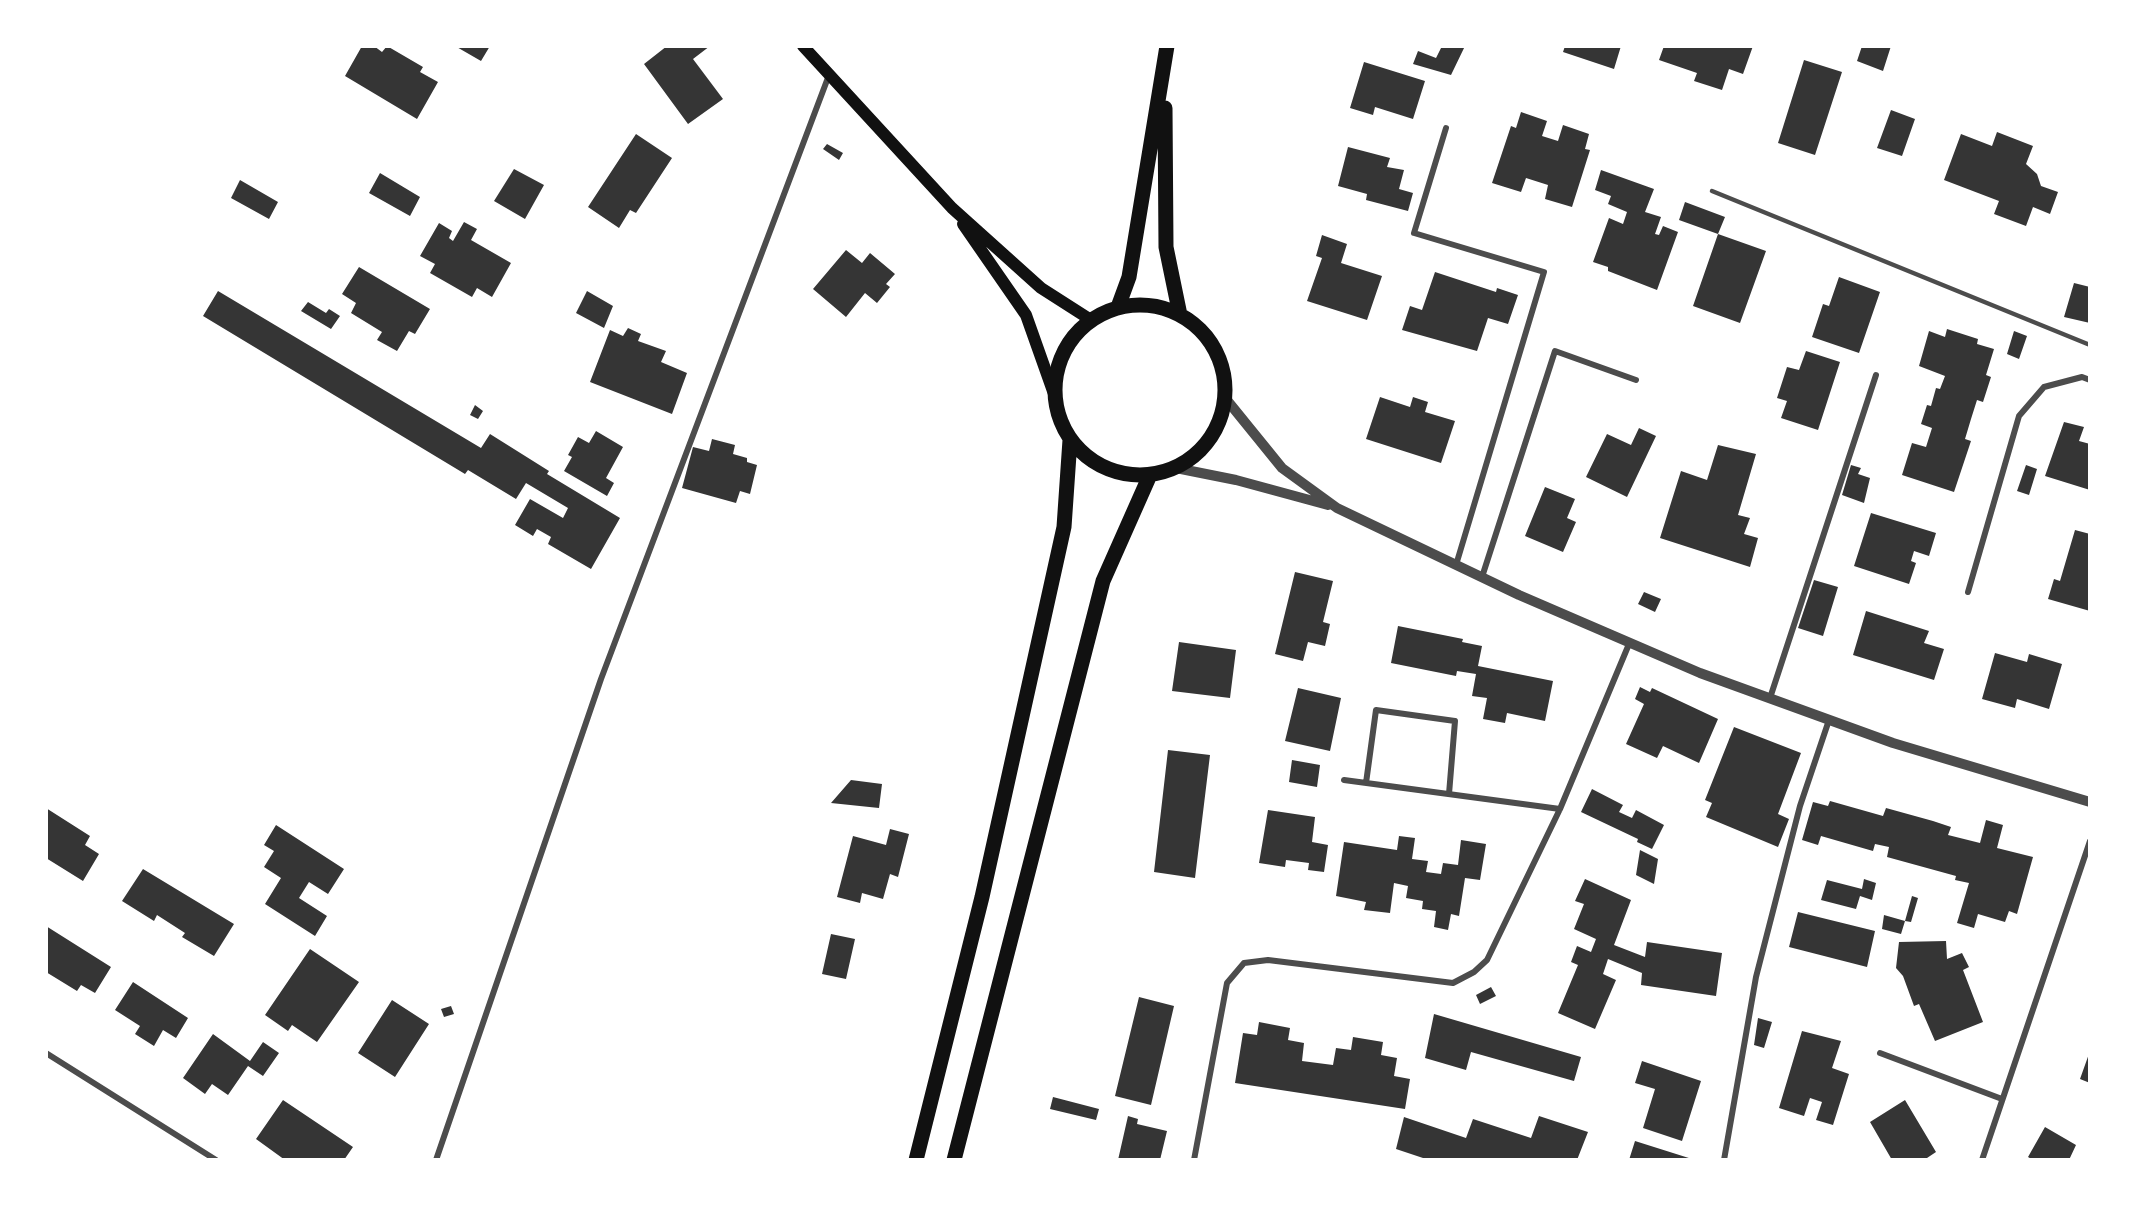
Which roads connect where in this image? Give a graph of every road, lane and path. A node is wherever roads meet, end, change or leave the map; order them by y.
1 (803, 46) edge
2 (1167, 46) edge
3 (1165, 63) junction
4 (829, 75) junction
5 (1446, 128) dead end
6 (1712, 191) dead end
7 (952, 208) junction
8 (1118, 307) junction
9 (1180, 315) junction
10 (1091, 320) junction
11 (2090, 345) edge
12 (1876, 375) dead end
13 (1636, 380) dead end
14 (2090, 380) edge
15 (1054, 394) junction
16 (1226, 399) junction
17 (1070, 440) junction
18 (1176, 468) junction
19 (1150, 475) junction
20 (1337, 508) junction
21 (1456, 565) junction
22 (1482, 577) junction
23 (1968, 592) dead end
24 (1629, 644) junction
25 (1770, 698) junction
26 (1829, 720) junction
27 (1344, 780) dead end
28 (1366, 783) junction
29 (1449, 794) junction
30 (2090, 802) edge
31 (1560, 809) junction
32 (2090, 841) edge
33 (46, 1053) edge
34 (1881, 1053) dead end
35 (2002, 1099) junction
36 (216, 1160) edge
37 (435, 1160) edge
38 (916, 1160) edge
39 (954, 1160) edge
40 (1194, 1160) edge
41 (1724, 1160) edge
42 (1982, 1160) edge

1 - 4 main road
2 - 3 main road
3 - 8 main road
3 - 9 main road
4 - 7 main road
4 - 37 street
5 - 21 street
6 - 11 lane
7 - 10 main road
7 - 15 main road
8 - 9 main road
8 - 10 main road
9 - 16 main road
10 - 15 main road
12 - 25 street
13 - 22 street
14 - 23 street
15 - 17 main road
16 - 18 main road
16 - 20 street
17 - 19 main road
17 - 38 main road
18 - 19 main road
18 - 20 street
19 - 39 main road
20 - 21 street
21 - 22 street
22 - 24 street
24 - 25 street
24 - 31 street
25 - 26 street
26 - 30 street
26 - 41 street
27 - 28 street
28 - 29 street
28 - 29 street
29 - 31 street
31 - 40 street
32 - 35 street
33 - 36 street
34 - 35 street
35 - 42 street

